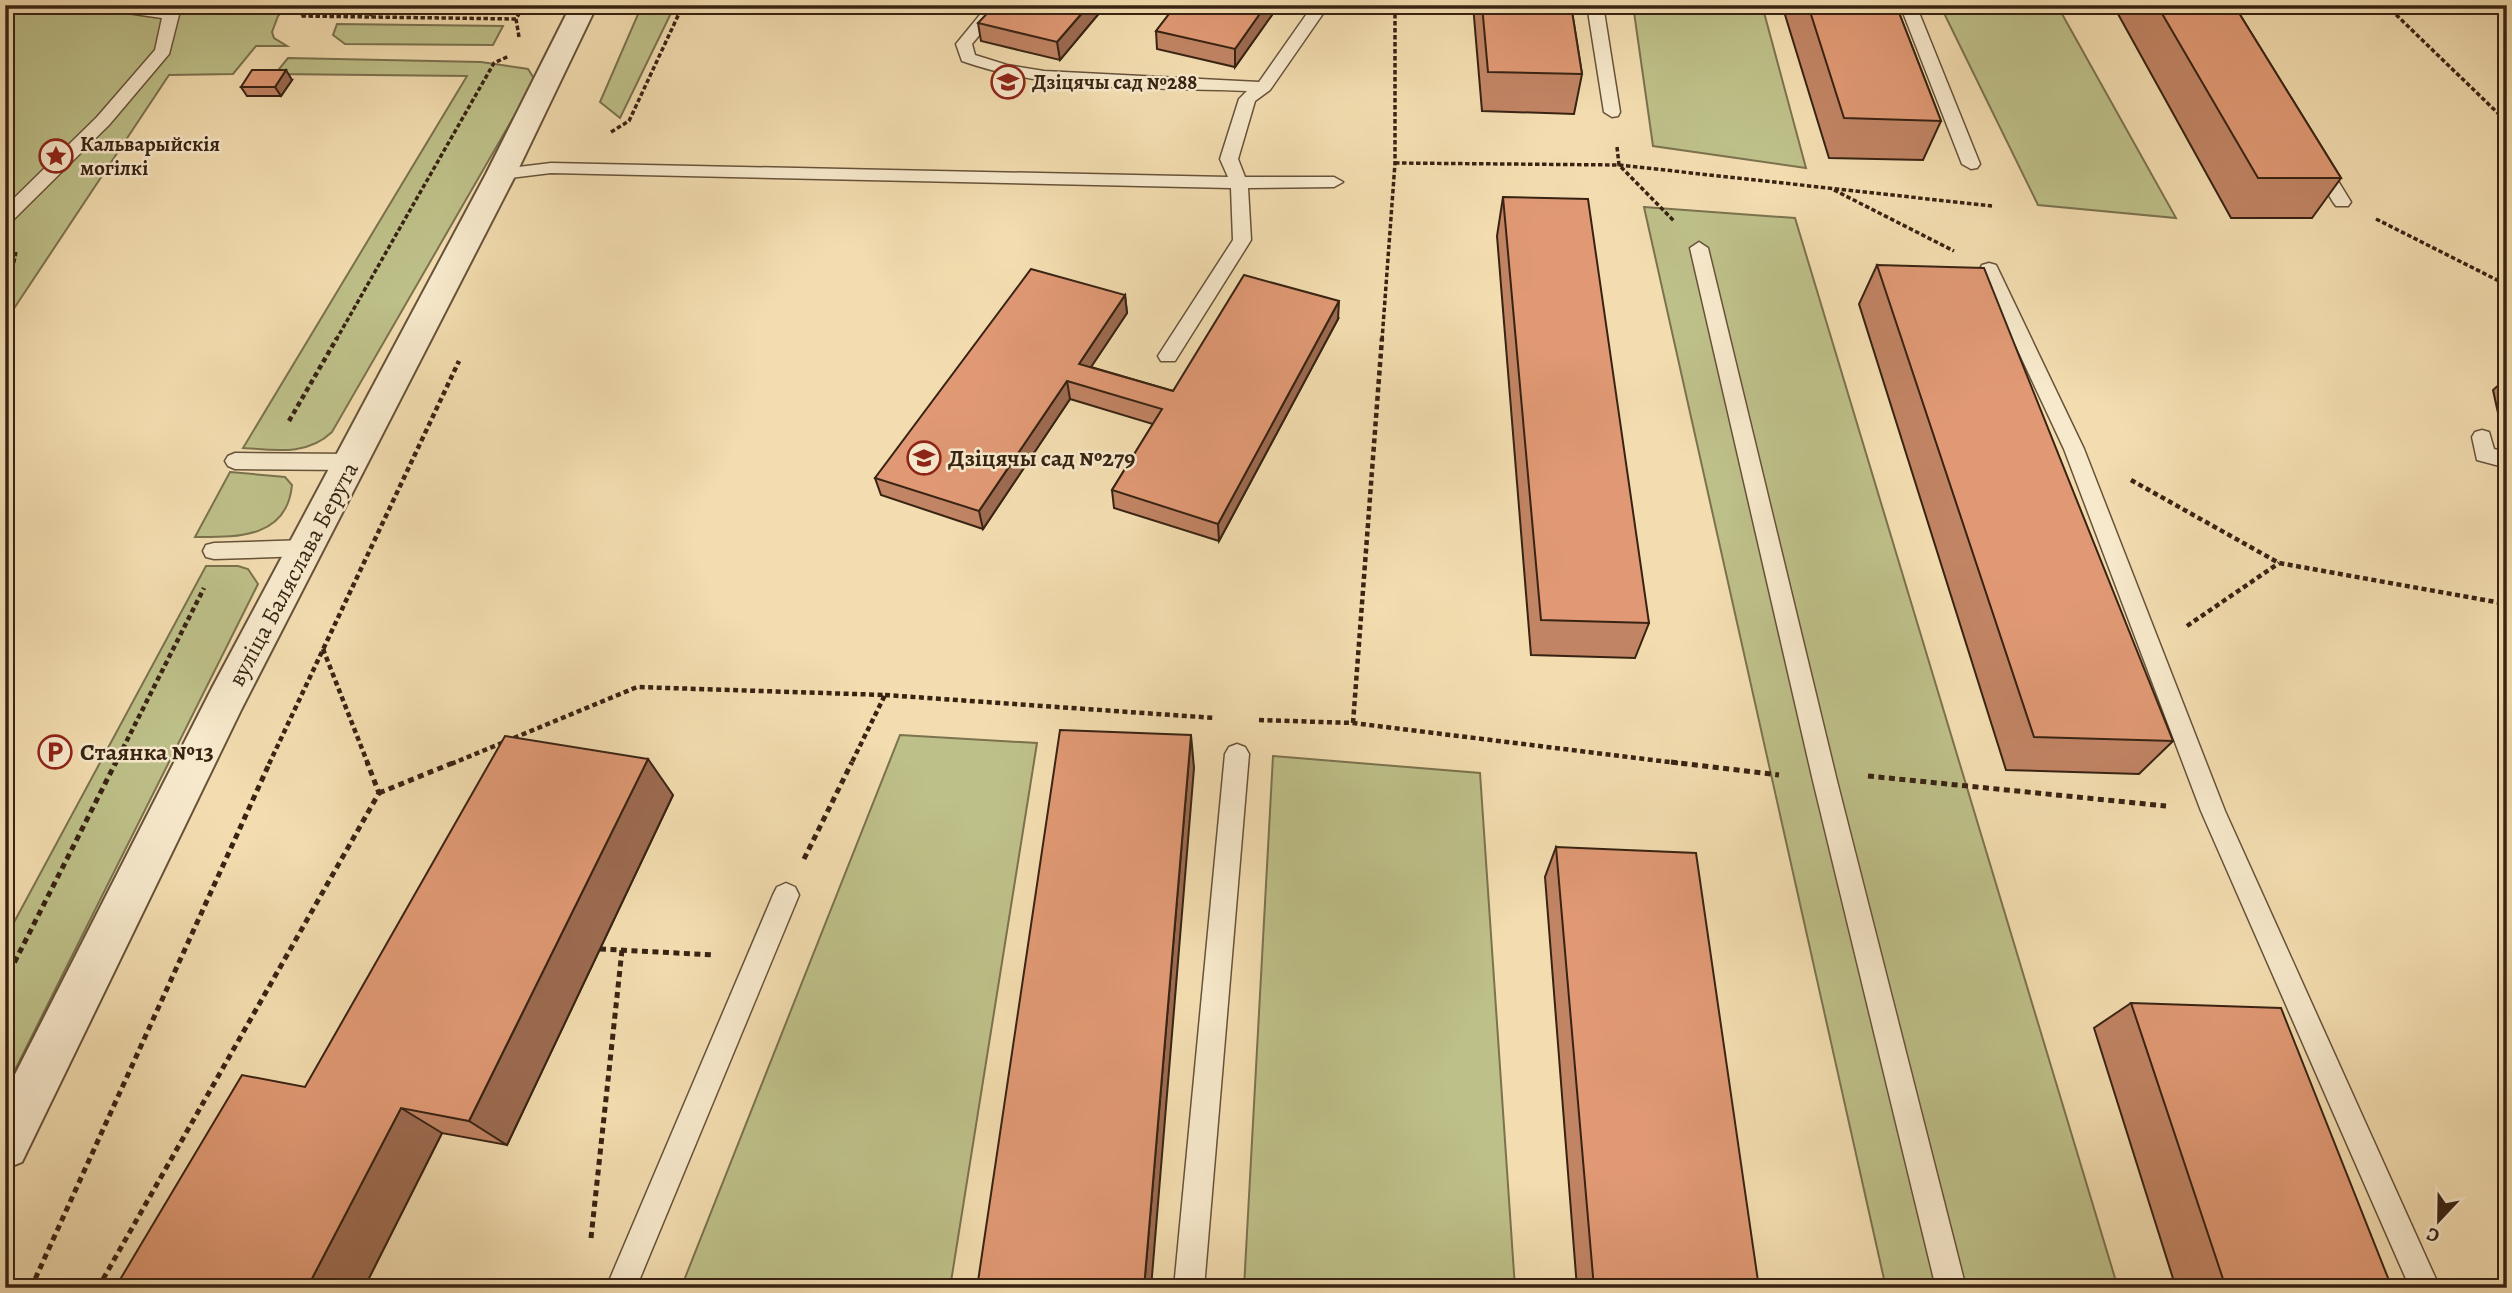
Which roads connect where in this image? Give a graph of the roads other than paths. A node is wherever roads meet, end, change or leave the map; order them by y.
1 (106, 5) edge
2 (584, 5) edge
3 (996, 5) edge
4 (1321, 5) edge
5 (1595, 5) edge
6 (1908, 5) edge
7 (1264, 87) junction
8 (1612, 112) road end
9 (2307, 144) edge
10 (1972, 164) dead end
11 (501, 174) junction
12 (1334, 182) dead end
13 (1239, 183) junction
14 (2342, 202) edge
15 (5, 218) edge
16 (1699, 248) road end
17 (1989, 269) road end
18 (1168, 356) dead end
19 (2482, 437) dead end
20 (2507, 460) edge
21 (235, 461) dead end
22 (352, 462) junction
23 (306, 548) junction
24 (219, 550) road end
25 (1237, 754) dead end
26 (786, 895) road end
27 (5, 1145) edge
28 (621, 1288) edge
29 (1189, 1288) edge
30 (1951, 1288) edge
31 (2425, 1288) edge

1 - 15 lane
2 - 11 street, вуліца Баляслава Берута
3 - 7 lane
4 - 7 lane
5 - 8 lane
6 - 10 lane
7 - 13 lane
9 - 14 lane
11 - 13 lane
11 - 22 street, вуліца Баляслава Берута
12 - 13 lane
13 - 18 lane
16 - 30 lane
17 - 31 lane
19 - 20 lane
21 - 22 lane
22 - 23 street, вуліца Баляслава Берута
23 - 24 lane
23 - 27 street, вуліца Баляслава Берута
25 - 29 lane
26 - 28 lane

